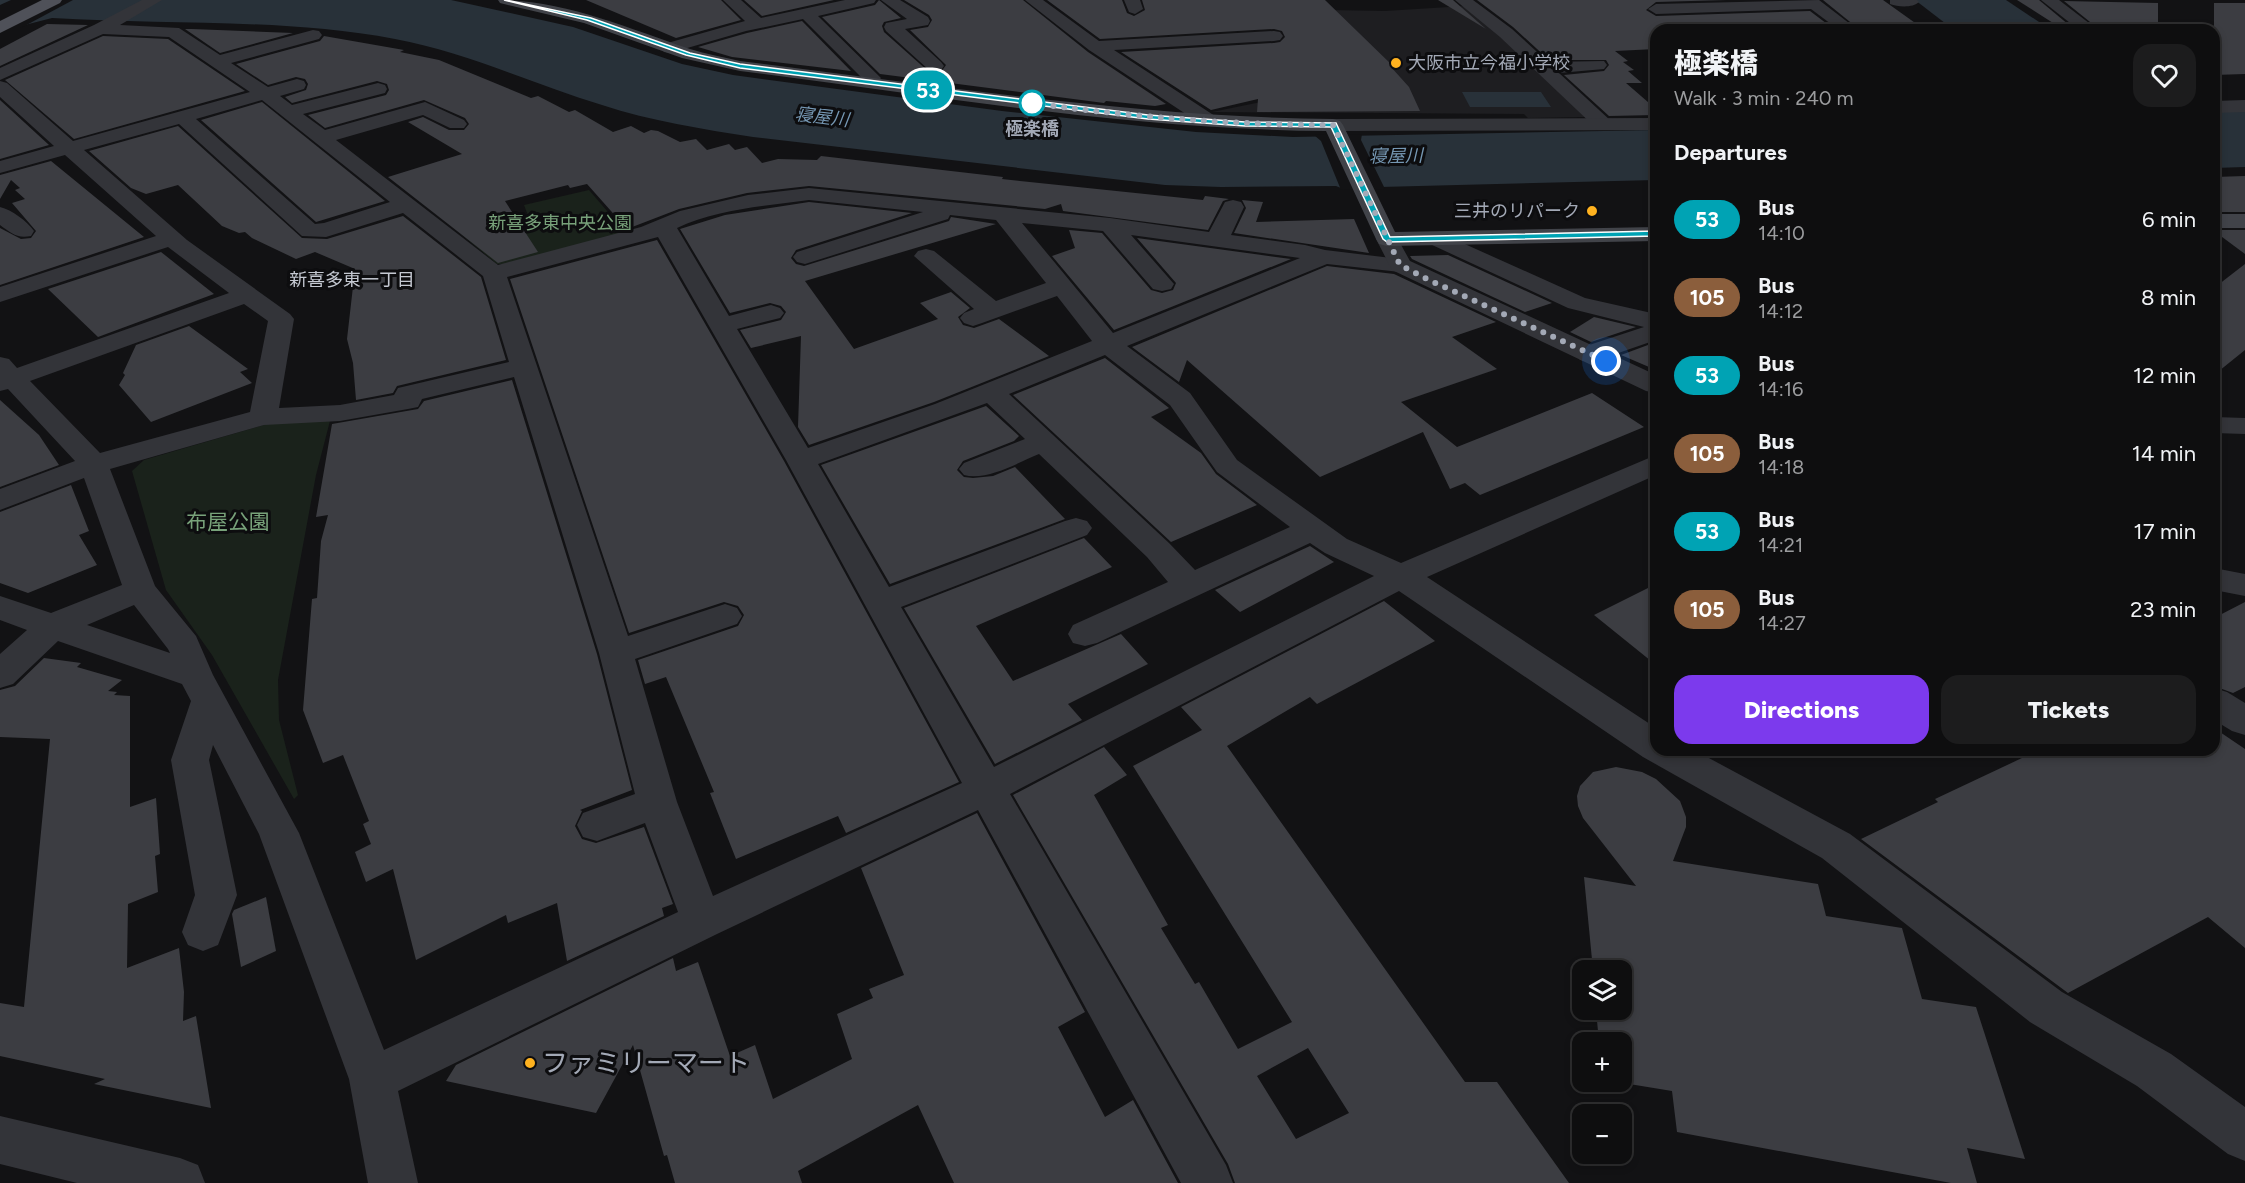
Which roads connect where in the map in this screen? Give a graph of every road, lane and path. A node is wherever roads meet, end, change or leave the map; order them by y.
1 (34, 0) edge
2 (54, 0) edge
3 (154, 0) edge
4 (506, 0) edge
5 (731, 0) edge
6 (868, 0) edge
7 (889, 0) edge
8 (1033, 0) edge
9 (1463, 0) edge
10 (2049, 0) edge
11 (1812, 2) edge
12 (1894, 2) dead end
13 (1913, 2) dead end
14 (837, 3) edge
15 (1726, 3) edge
16 (1651, 4) edge
17 (807, 14) junction
18 (0, 17) edge
19 (1669, 23) dead end
20 (758, 24) junction
21 (1751, 24) dead end
22 (1842, 24) edge
23 (2082, 24) edge
24 (106, 26) junction
25 (0, 28) edge
26 (313, 35) dead end
27 (1274, 36) dead end
28 (1095, 46) junction
29 (670, 48) junction
30 (1584, 51) dead end
31 (215, 62) junction
32 (935, 66) dead end
33 (1545, 68) junction
34 (0, 75) edge
35 (872, 78) dead end
36 (297, 85) dead end
37 (0, 87) edge
38 (378, 89) dead end
39 (277, 103) junction
40 (2245, 106) edge
41 (2220, 107) edge
42 (184, 117) junction
43 (1211, 122) junction
44 (457, 124) dead end
45 (1650, 124) edge
46 (1604, 125) junction
47 (1336, 129) junction
48 (320, 138) junction
49 (68, 148) junction
50 (0, 166) edge
51 (408, 204) junction
52 (1233, 207) dead end
53 (953, 209) junction
54 (0, 214) edge
55 (1004, 215) junction
56 (2220, 221) edge
57 (2245, 221) edge
58 (664, 224) junction
59 (1110, 225) junction
60 (23, 231) dead end
61 (1650, 234) edge
62 (1438, 238) junction
63 (171, 239) junction
64 (1217, 239) junction
65 (1387, 239) junction
66 (805, 257) dead end
67 (1324, 257) junction
68 (929, 265) dead end
69 (1400, 265) junction
70 (494, 273) junction
71 (1162, 284) dead end
72 (1062, 286) junction
73 (0, 294) edge
74 (246, 295) junction
75 (771, 313) dead end
76 (1650, 321) edge
77 (720, 326) junction
78 (1650, 333) edge
79 (1108, 344) junction
80 (1589, 354) junction
81 (522, 367) junction
82 (5, 375) edge
83 (1650, 382) edge
84 (991, 392) junction
85 (263, 417) junction
86 (2220, 425) edge
87 (2245, 426) edge
88 (1044, 442) junction
89 (801, 460) junction
90 (94, 464) junction
91 (1650, 467) edge
92 (974, 469) dead end
93 (0, 500) edge
94 (1076, 528) dead end
95 (1312, 529) junction
96 (1401, 576) junction
97 (2220, 580) edge
98 (2245, 585) edge
99 (1190, 586) junction
100 (140, 590) junction
101 (880, 603) junction
102 (0, 608) edge
103 (725, 616) dead end
104 (52, 626) junction
105 (1085, 634) dead end
106 (616, 653) junction
107 (0, 675) edge
108 (202, 688) junction
109 (2220, 706) edge
110 (2245, 721) edge
111 (1650, 743) edge
112 (1673, 756) edge
113 (986, 789) junction
114 (657, 802) junction
115 (597, 825) dead end
116 (702, 921) junction
117 (202, 932) dead end
118 (372, 1079) junction
119 (2245, 1137) edge
120 (0, 1140) edge
121 (177, 1183) edge
122 (393, 1183) edge
123 (1208, 1183) edge

1 - 18 main road
2 - 25 main road
3 - 24 street
4 - 29 main road
5 - 20 street
6 - 14 street
7 - 32 street
8 - 28 street
9 - 33 street
10 - 23 street
11 - 15 street
11 - 22 street
12 - 13 street
14 - 17 street
15 - 16 street
15 - 21 street
16 - 19 street
17 - 20 street
17 - 35 street
20 - 29 street
24 - 31 street
24 - 34 street
26 - 31 street
27 - 28 street
28 - 43 street
29 - 43 main road
30 - 33 street
31 - 39 street
33 - 46 street
36 - 39 street
37 - 49 street
38 - 39 street
39 - 42 street
39 - 48 street
40 - 41 street
42 - 49 street
42 - 51 street
43 - 47 main road
44 - 48 street
45 - 46 street
46 - 47 street
47 - 65 main road
48 - 51 street
49 - 50 street
49 - 63 street
51 - 70 street
52 - 64 street
53 - 55 street
53 - 58 street
53 - 66 street
54 - 60 street
55 - 59 street
55 - 72 street
56 - 57 main road
58 - 70 street
58 - 77 street
59 - 64 street
59 - 71 street
61 - 62 main road
62 - 65 main road
62 - 76 street
63 - 73 street
63 - 74 street
64 - 67 street
65 - 69 street
67 - 69 street
67 - 79 street
68 - 72 street
69 - 80 street
70 - 81 street
72 - 79 street
74 - 82 street
74 - 85 street
75 - 77 street
77 - 89 street
78 - 80 street
79 - 84 street
79 - 95 street
80 - 83 street
81 - 85 street
81 - 106 street
82 - 90 street
84 - 88 street
84 - 89 street
85 - 90 street
86 - 87 street
88 - 92 street
88 - 99 street
89 - 101 street
90 - 93 street
90 - 100 street
91 - 96 street
94 - 101 street
95 - 96 street
95 - 99 street
96 - 111 street
96 - 113 street
97 - 98 street
99 - 105 street
100 - 104 street
100 - 108 street
101 - 113 street
102 - 104 street
103 - 106 street
104 - 107 street
104 - 108 street
106 - 114 street
108 - 117 street
108 - 118 street
109 - 110 street
112 - 119 street
113 - 116 street
113 - 123 street
114 - 115 street
114 - 116 street
116 - 118 street
118 - 122 street
120 - 121 street

